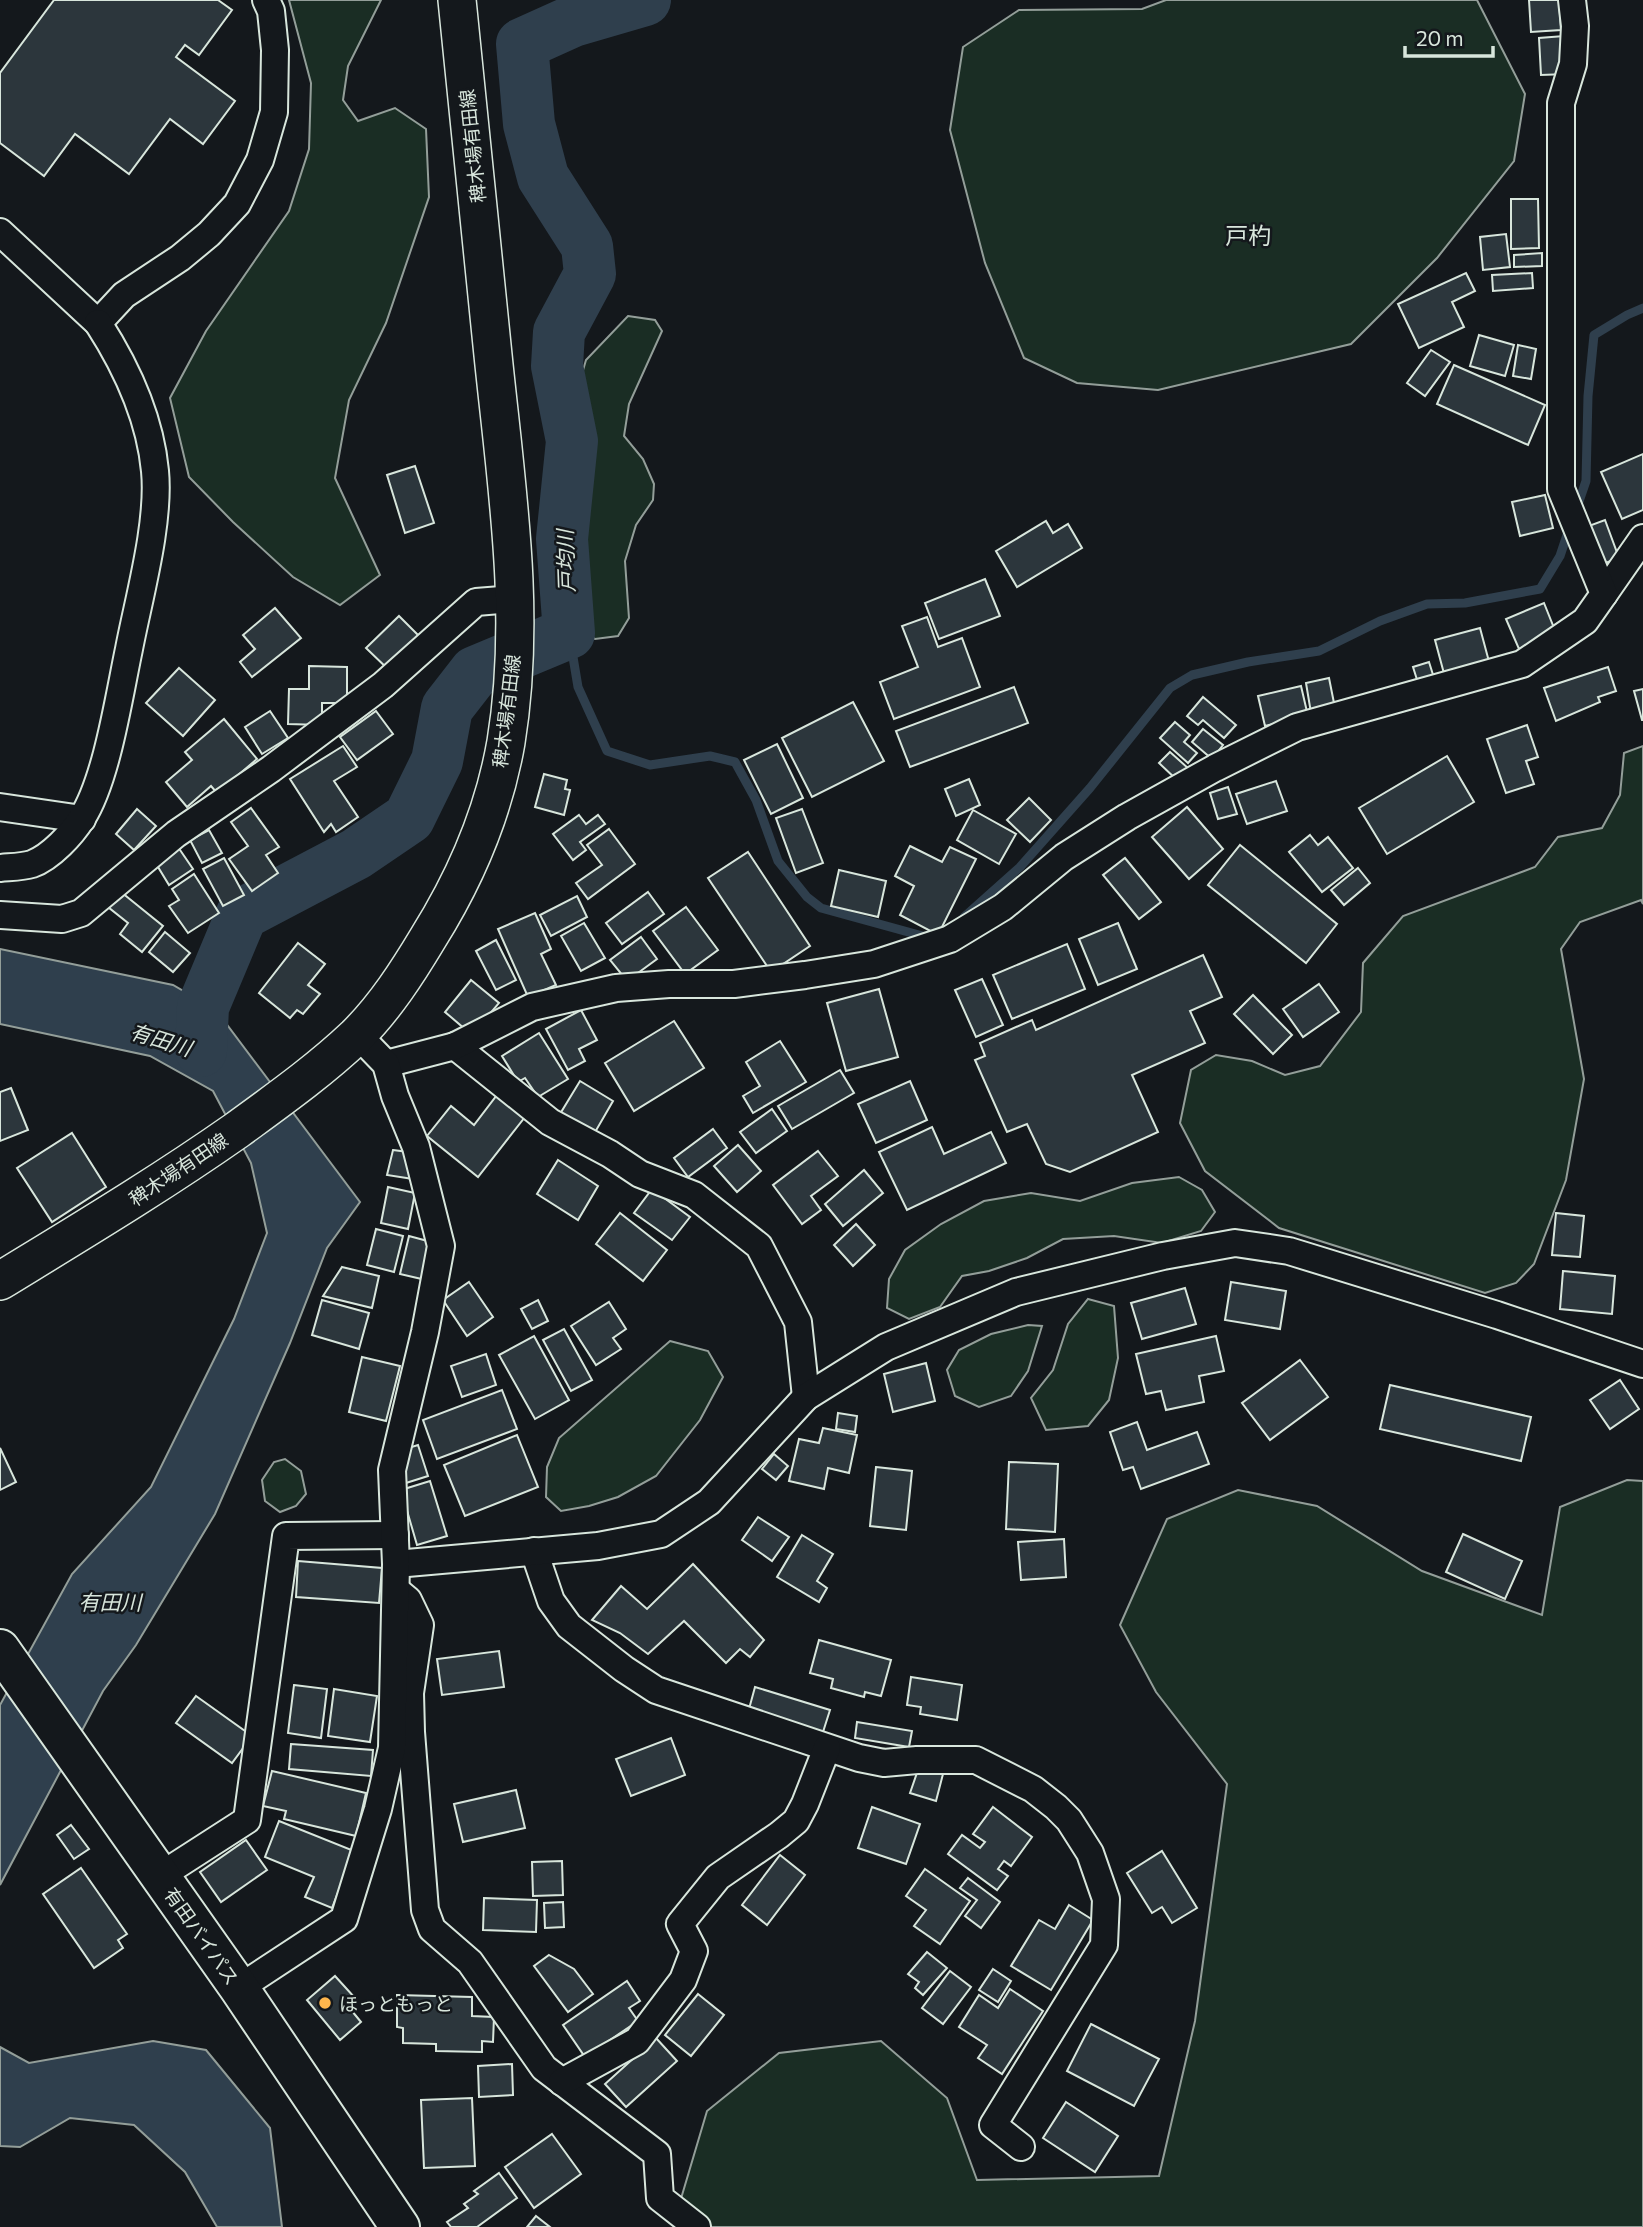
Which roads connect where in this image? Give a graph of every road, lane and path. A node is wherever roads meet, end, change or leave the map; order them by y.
1 (266, 0) edge
2 (457, 0) edge
3 (1572, 0) edge
4 (0, 232) edge
5 (98, 323) junction
6 (1643, 538) edge
7 (1604, 594) junction
8 (515, 610) junction
9 (0, 807) edge
10 (82, 819) junction
11 (0, 868) edge
12 (0, 915) edge
13 (357, 1034) junction
14 (455, 1046) junction
15 (386, 1064) junction
16 (0, 1281) edge
17 (1643, 1364) edge
18 (806, 1397) junction
19 (395, 1535) junction
20 (534, 1551) junction
21 (396, 1563) junction
22 (396, 1590) junction
23 (2, 1653) edge
24 (827, 1748) junction
25 (160, 1876) junction
26 (239, 1988) junction
27 (562, 2082) junction
28 (1021, 2147) dead end
29 (400, 2227) edge
30 (697, 2227) edge

1 - 5 street
2 - 8 main road, 稗木場有田線
3 - 7 street
4 - 5 street
5 - 10 street
6 - 7 street
7 - 14 street
8 - 12 street
8 - 13 main road, 稗木場有田線
9 - 10 street
10 - 11 street
13 - 15 street
13 - 16 main road, 稗木場有田線
14 - 15 street
14 - 18 street
15 - 19 street
17 - 18 street
18 - 20 street
19 - 21 street
19 - 25 street
20 - 21 street
20 - 24 street
21 - 22 street
22 - 26 street
22 - 27 street
23 - 25 highway, 有田バイパス
24 - 27 street
24 - 28 street
25 - 26 highway, 有田バイパス
26 - 29 highway, 有田バイパス
27 - 30 street

